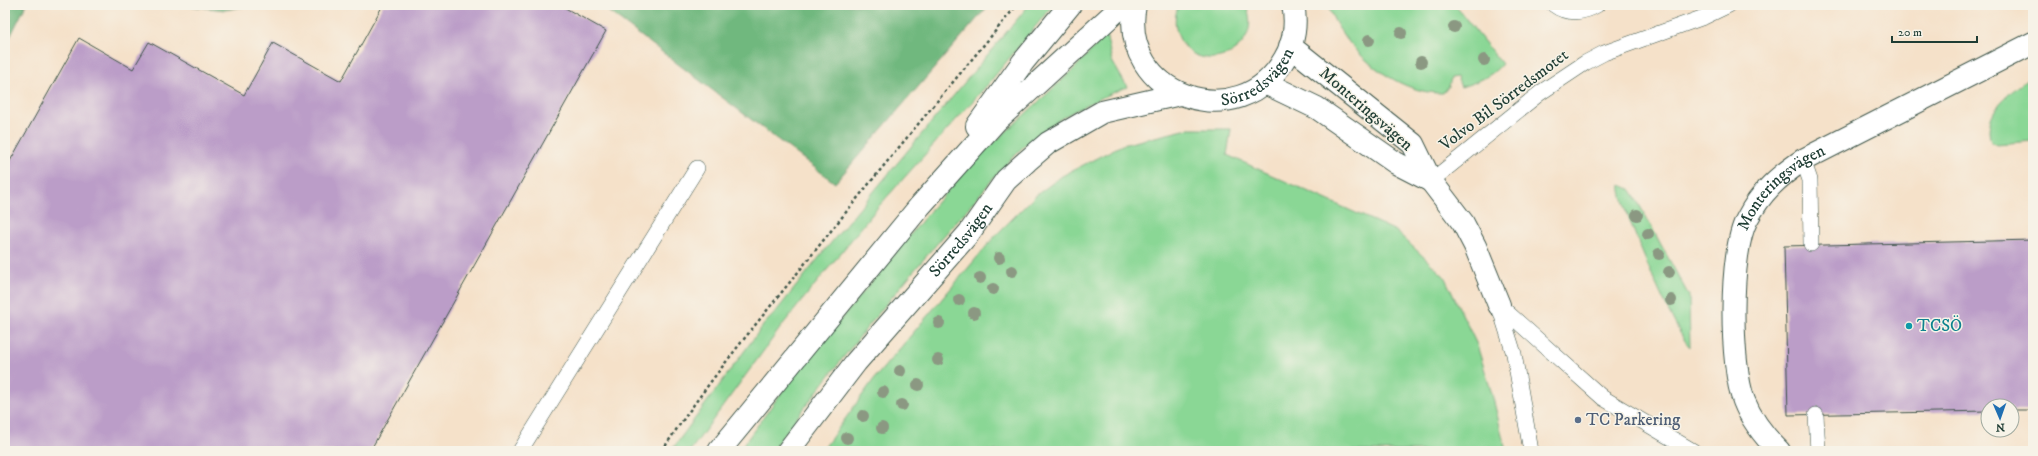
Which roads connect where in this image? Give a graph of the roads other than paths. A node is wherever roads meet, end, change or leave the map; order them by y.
1 (1070, 5) edge
2 (1123, 5) edge
3 (1134, 5) edge
4 (1293, 5) edge
5 (1554, 5) edge
6 (1597, 5) edge
7 (1729, 5) edge
8 (1700, 11) edge
9 (2033, 43) edge
10 (1290, 46) junction
11 (1265, 83) junction
12 (1180, 94) junction
13 (1803, 160) junction
14 (697, 168) dead end
15 (1431, 181) junction
16 (920, 206) junction
17 (1811, 244) dead end
18 (1498, 305) junction
19 (1816, 415) dead end
20 (520, 451) edge
21 (719, 451) edge
22 (788, 451) edge
23 (1531, 451) edge
24 (1693, 451) edge
25 (1778, 451) edge
26 (1818, 451) edge

1 - 16 street
2 - 16 street
3 - 12 street, Sörredsvägen
4 - 10 street, Sörredsvägen
5 - 6 lane
7 - 8 lane, Volvo Bil Sörredsmotet
8 - 15 lane, Volvo Bil Sörredsmotet
9 - 13 street, Monteringsvägen
10 - 11 street, Sörredsvägen
10 - 15 street, Monteringsvägen
11 - 12 street, Sörredsvägen
11 - 15 street, Monteringsvägen
12 - 22 street, Sörredsvägen
13 - 17 lane
13 - 25 street, Monteringsvägen
14 - 20 lane
15 - 18 street, Monteringsvägen
16 - 21 street
18 - 23 lane, Monteringsvägen
18 - 24 lane, Monteringsvägen
19 - 26 lane

